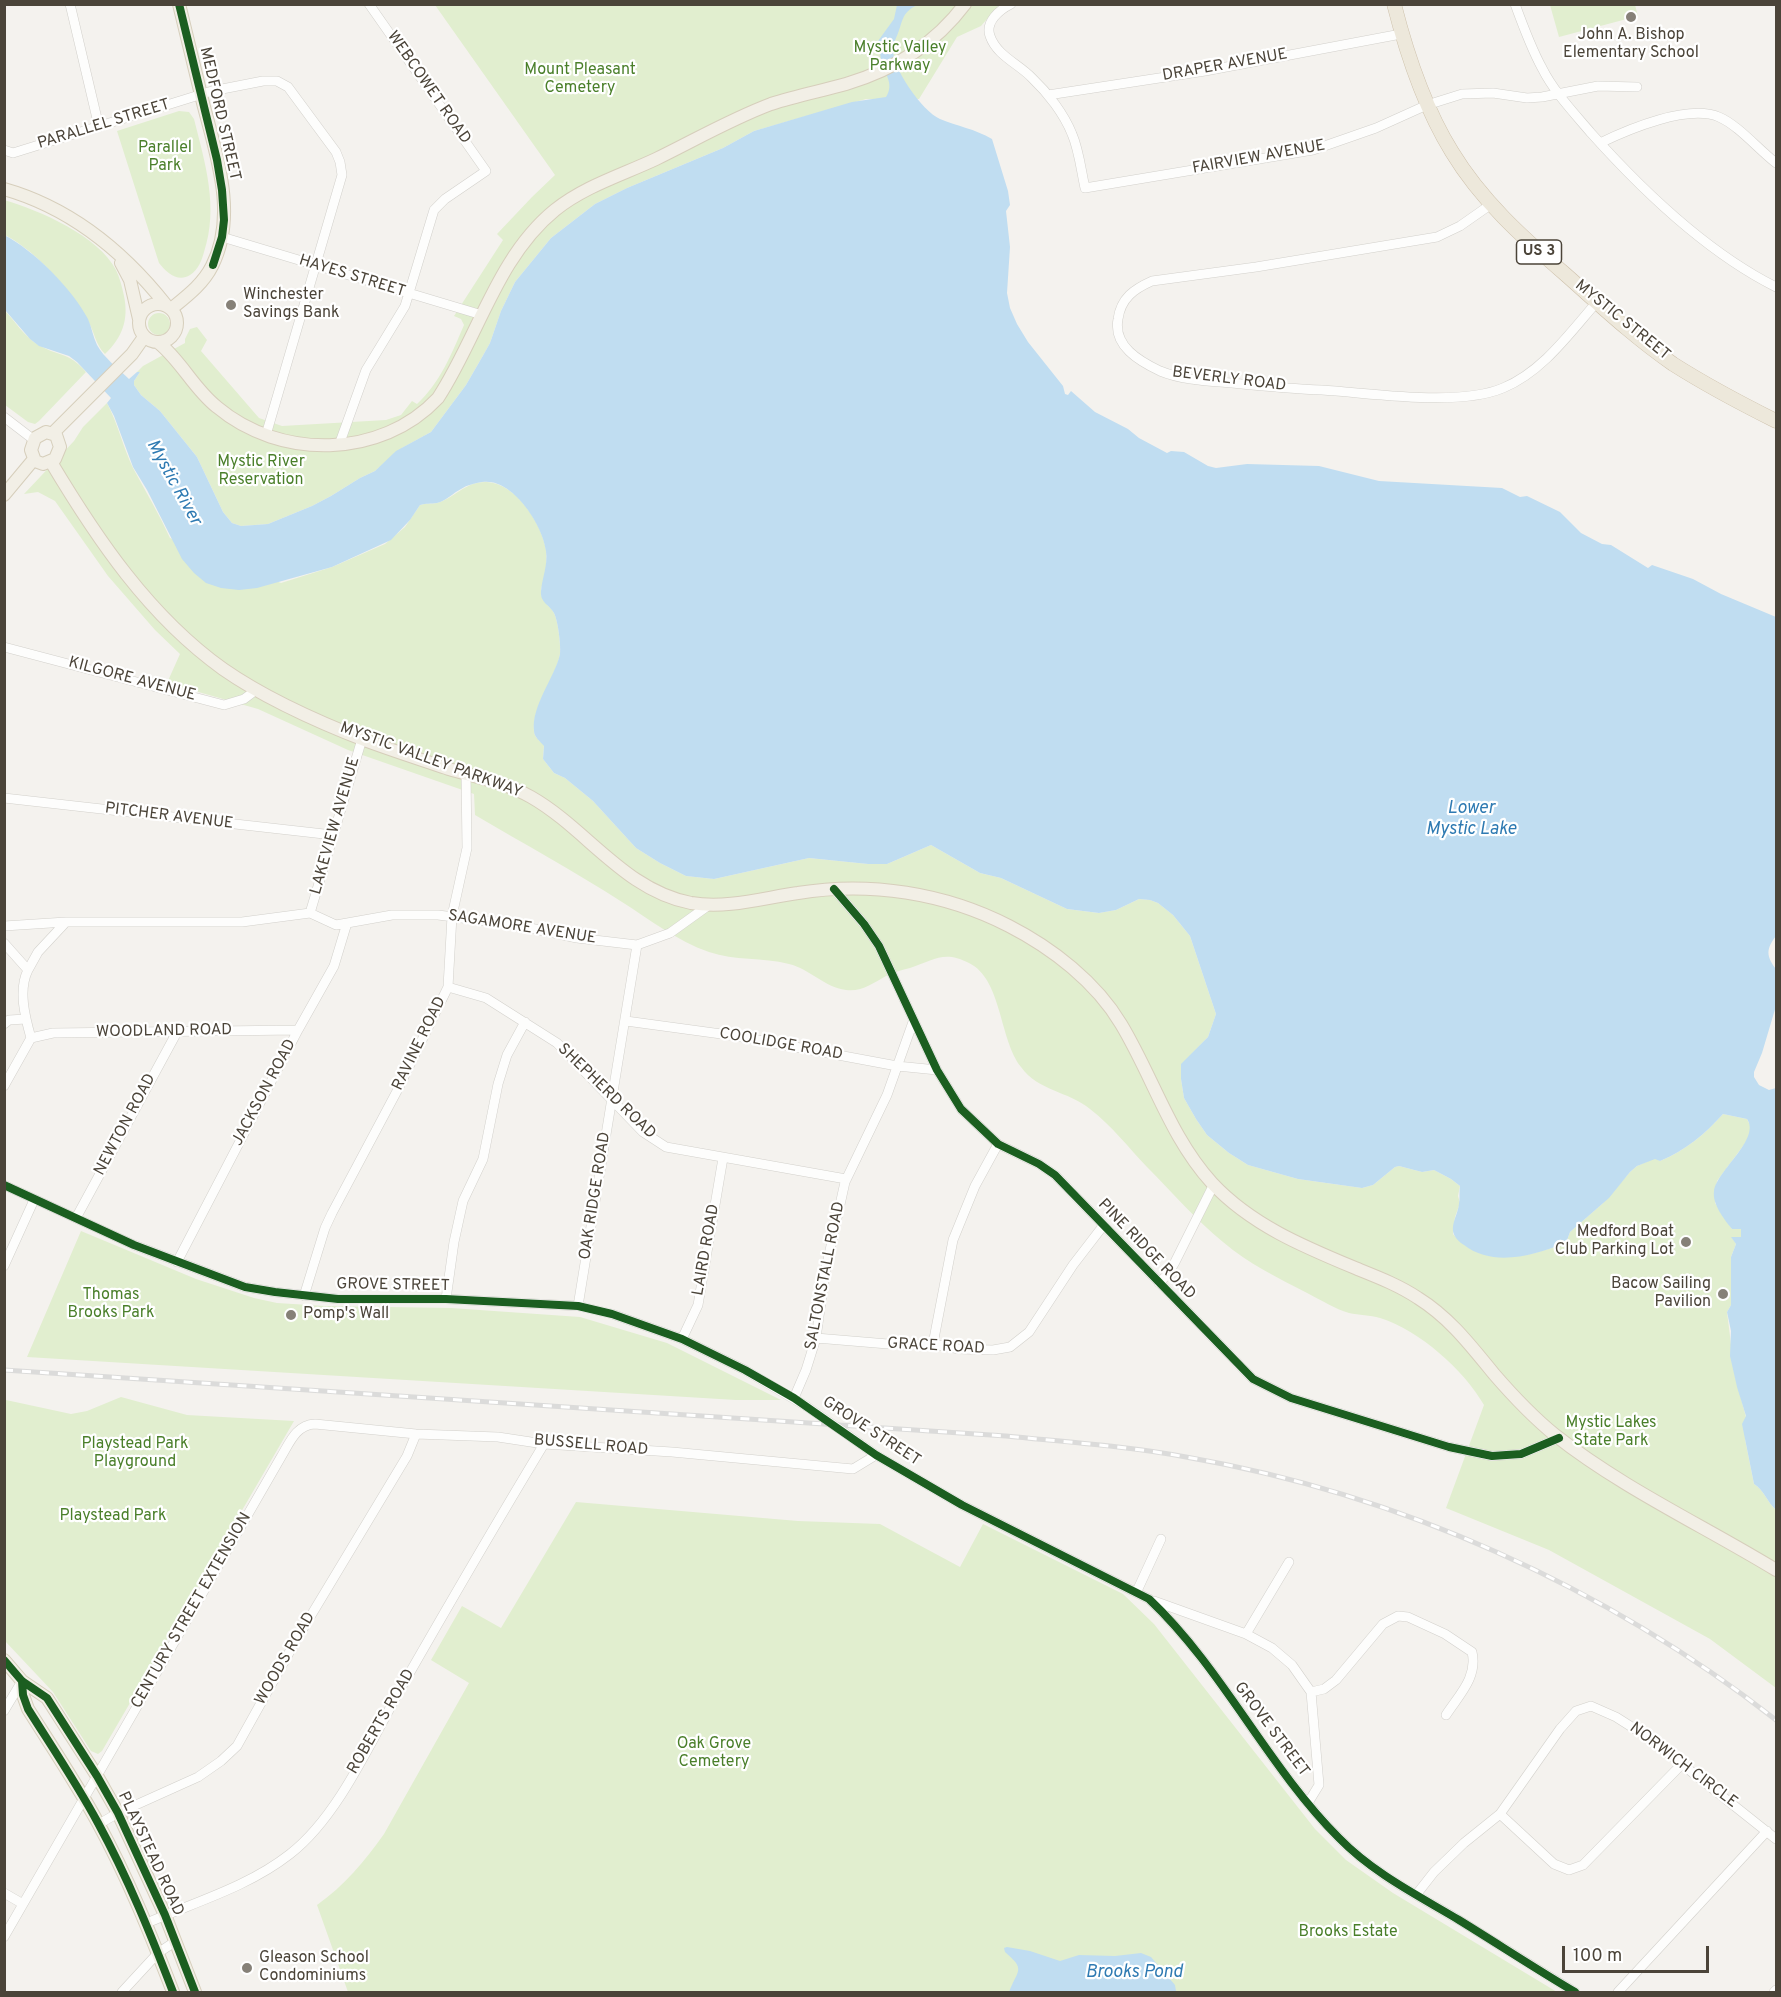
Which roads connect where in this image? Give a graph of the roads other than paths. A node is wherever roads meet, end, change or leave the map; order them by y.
1 (70, 4) edge
2 (179, 4) edge
3 (369, 4) edge
4 (964, 4) edge
5 (1011, 4) edge
6 (1394, 4) edge
7 (1515, 4) edge
8 (1401, 34) junction
9 (1637, 87) dead end
10 (1559, 94) junction
11 (202, 96) junction
12 (1048, 96) junction
13 (1427, 105) junction
14 (99, 127) junction
15 (1600, 143) junction
16 (6, 151) edge
17 (1776, 163) edge
18 (4, 189) edge
19 (1490, 205) junction
20 (222, 237) junction
21 (117, 254) junction
22 (316, 266) junction
23 (1776, 287) edge
24 (410, 294) junction
25 (1596, 303) junction
26 (169, 307) junction
27 (482, 315) junction
28 (139, 319) junction
29 (175, 333) junction
30 (144, 337) junction
31 (159, 343) junction
32 (188, 373) junction
33 (4, 417) edge
34 (1776, 421) edge
35 (52, 433) junction
36 (266, 435) junction
37 (34, 440) junction
38 (339, 445) junction
39 (34, 459) junction
40 (51, 462) junction
41 (9, 483) edge
42 (4, 495) edge
43 (4, 647) edge
44 (256, 690) junction
45 (362, 739) junction
46 (466, 774) junction
47 (4, 798) edge
48 (333, 835) junction
49 (834, 889) junction
50 (709, 905) junction
51 (310, 913) junction
52 (452, 916) junction
53 (66, 922) junction
54 (347, 923) junction
55 (4, 926) edge
56 (4, 942) edge
57 (637, 945) junction
58 (28, 970) junction
59 (448, 987) junction
60 (26, 1019) junction
61 (626, 1021) junction
62 (525, 1022) junction
63 (913, 1022) junction
64 (4, 1024) edge
65 (298, 1030) junction
66 (177, 1032) junction
67 (31, 1038) junction
68 (897, 1066) junction
69 (937, 1070) junction
70 (7, 1074) edge
71 (4, 1086) edge
72 (612, 1101) junction
73 (998, 1144) junction
74 (723, 1158) junction
75 (846, 1179) junction
76 (1214, 1184) junction
77 (4, 1185) edge
78 (34, 1200) junction
79 (76, 1218) junction
80 (1103, 1226) junction
81 (177, 1262) junction
82 (4, 1266) edge
83 (1159, 1283) junction
84 (304, 1296) junction
85 (446, 1299) junction
86 (578, 1306) junction
87 (816, 1338) junction
88 (682, 1339) junction
89 (933, 1344) junction
90 (794, 1398) junction
91 (302, 1426) joint
92 (416, 1434) junction
93 (1559, 1438) junction
94 (544, 1444) junction
95 (876, 1455) junction
96 (1161, 1539) dead end
97 (1289, 1562) dead end
98 (1776, 1570) edge
99 (1137, 1591) junction
100 (1149, 1599) junction
101 (1246, 1634) junction
102 (4, 1660) edge
103 (22, 1681) junction
104 (1311, 1692) junction
105 (4, 1711) edge
106 (1446, 1715) dead end
107 (1682, 1764) junction
108 (98, 1776) junction
109 (85, 1799) junction
110 (1308, 1803) junction
111 (118, 1813) junction
112 (1500, 1814) junction
113 (99, 1824) junction
114 (1767, 1831) junction
115 (1776, 1839) edge
116 (4, 1893) edge
117 (1416, 1895) junction
118 (23, 1904) junction
119 (165, 1915) junction
120 (147, 1923) junction
121 (4, 1937) edge
122 (176, 1941) junction
123 (158, 1953) junction
124 (122, 1992) edge
125 (173, 1992) edge
126 (195, 1992) edge
127 (1575, 1992) edge
128 (1618, 1992) edge

1 - 14 street
2 - 11 main road, MEDFORD STREET
3 - 24 street, WEBCOWET ROAD
4 - 27 main road
5 - 12 street
6 - 8 highway, MYSTIC STREET / US 3
7 - 10 street
8 - 12 street, DRAPER AVENUE
8 - 13 highway, MYSTIC STREET / US 3
9 - 10 street, FAIRVIEW AVENUE
10 - 13 street, FAIRVIEW AVENUE
10 - 15 street
11 - 14 street, PARALLEL STREET
11 - 20 main road, MEDFORD STREET
11 - 22 street, PARALLEL STREET
12 - 13 street, FAIRVIEW AVENUE
13 - 19 highway, MYSTIC STREET / US 3
14 - 16 street, PARALLEL STREET
15 - 17 street
15 - 23 street
18 - 21 main road
19 - 25 highway, MYSTIC STREET / US 3
19 - 25 street, BEVERLY ROAD
20 - 22 street, HAYES STREET
20 - 26 main road, MEDFORD STREET
21 - 26 main road
21 - 28 main road
22 - 24 street, HAYES STREET
22 - 36 street, PARALLEL STREET
24 - 27 street, HAYES STREET
24 - 38 street
25 - 34 highway, MYSTIC STREET / US 3
26 - 28 main road
26 - 29 main road
27 - 38 main road
28 - 30 main road
29 - 31 main road
29 - 32 main road
30 - 31 main road
30 - 35 main road
31 - 32 main road
32 - 36 main road
33 - 37 street
35 - 37 main road
35 - 40 main road
36 - 38 main road
37 - 39 main road
39 - 40 main road
39 - 41 main road
40 - 44 main road, MYSTIC VALLEY PARKWAY
41 - 42 main road
43 - 44 street, KILGORE AVENUE
44 - 45 main road, MYSTIC VALLEY PARKWAY
45 - 46 main road, MYSTIC VALLEY PARKWAY
45 - 48 street, LAKEVIEW AVENUE
46 - 50 main road, MYSTIC VALLEY PARKWAY
46 - 52 street, RAVINE ROAD
47 - 48 street, PITCHER AVENUE
48 - 51 street, LAKEVIEW AVENUE
49 - 50 main road, MYSTIC VALLEY PARKWAY
49 - 63 street, PINE RIDGE ROAD
49 - 76 main road, MYSTIC VALLEY PARKWAY
50 - 57 street, SAGAMORE AVENUE
51 - 53 street
51 - 54 street, SAGAMORE AVENUE
52 - 54 street, SAGAMORE AVENUE
52 - 57 street, SAGAMORE AVENUE
52 - 59 street, RAVINE ROAD
53 - 55 street
53 - 58 street
54 - 65 street, JACKSON ROAD
56 - 58 street
57 - 61 street, OAK RIDGE ROAD
58 - 60 street
59 - 62 street, SHEPHERD ROAD
59 - 84 street, RAVINE ROAD
60 - 64 street
60 - 67 street
61 - 68 street, COOLIDGE ROAD
61 - 72 street, OAK RIDGE ROAD
62 - 72 street, SHEPHERD ROAD
62 - 85 street
63 - 68 street, SALTONSTALL ROAD
63 - 69 street, PINE RIDGE ROAD
65 - 66 street, WOODLAND ROAD
65 - 81 street, JACKSON ROAD
66 - 67 street, WOODLAND ROAD
66 - 79 street, NEWTON ROAD
67 - 70 street
68 - 69 street, COOLIDGE ROAD
68 - 75 street, SALTONSTALL ROAD
69 - 73 street, PINE RIDGE ROAD
70 - 71 street
72 - 74 street, SHEPHERD ROAD
72 - 86 street, OAK RIDGE ROAD
73 - 80 street, PINE RIDGE ROAD
73 - 89 street
74 - 75 street, SHEPHERD ROAD
74 - 88 street, LAIRD ROAD
75 - 87 street, SALTONSTALL ROAD
76 - 83 street
76 - 93 main road, MYSTIC VALLEY PARKWAY
77 - 78 street, GROVE STREET
78 - 79 street, GROVE STREET
78 - 82 street
79 - 81 street, GROVE STREET
80 - 83 street, PINE RIDGE ROAD
80 - 89 street, GRACE ROAD
81 - 84 street, GROVE STREET
83 - 93 street, PINE RIDGE ROAD
84 - 85 street, GROVE STREET
85 - 86 street, GROVE STREET
86 - 88 street, GROVE STREET
87 - 89 street, GRACE ROAD
87 - 90 street, SALTONSTALL ROAD
88 - 90 street, GROVE STREET
90 - 95 street, GROVE STREET, bridge
91 - 92 street, BUSSELL ROAD
91 - 108 street, CENTURY STREET EXTENSION
92 - 94 street, BUSSELL ROAD
92 - 111 street, WOODS ROAD
93 - 98 main road, MYSTIC VALLEY PARKWAY
94 - 95 street, BUSSELL ROAD
94 - 119 street, ROBERTS ROAD
95 - 99 street, GROVE STREET
96 - 99 street
97 - 101 street
99 - 100 street, GROVE STREET
100 - 101 street, GROVE STREET
100 - 110 street, GROVE STREET
101 - 104 street, GROVE STREET
102 - 103 main road, PLAYSTEAD ROAD
103 - 105 street
103 - 108 main road, PLAYSTEAD ROAD
103 - 109 main road, PLAYSTEAD ROAD
104 - 106 street
104 - 110 street, GROVE STREET
107 - 112 street
107 - 112 street, NORWICH CIRCLE
107 - 114 street, NORWICH CIRCLE
108 - 109 street, CENTURY STREET EXTENSION
108 - 111 main road, PLAYSTEAD ROAD
109 - 113 main road, PLAYSTEAD ROAD
109 - 118 street, CENTURY STREET EXTENSION
110 - 117 street, GROVE STREET
111 - 113 street, WOODS ROAD
111 - 119 main road, PLAYSTEAD ROAD
112 - 117 street, NORWICH CIRCLE
113 - 120 main road, PLAYSTEAD ROAD
114 - 115 street, NORWICH CIRCLE
114 - 128 street
116 - 118 street
117 - 127 street, GROVE STREET
118 - 121 street, CENTURY STREET EXTENSION
119 - 120 street, ROBERTS ROAD
119 - 122 main road, PLAYSTEAD ROAD
120 - 123 main road, PLAYSTEAD ROAD
122 - 123 street
122 - 126 main road, PLAYSTEAD ROAD
123 - 124 street
123 - 125 main road, PLAYSTEAD ROAD

